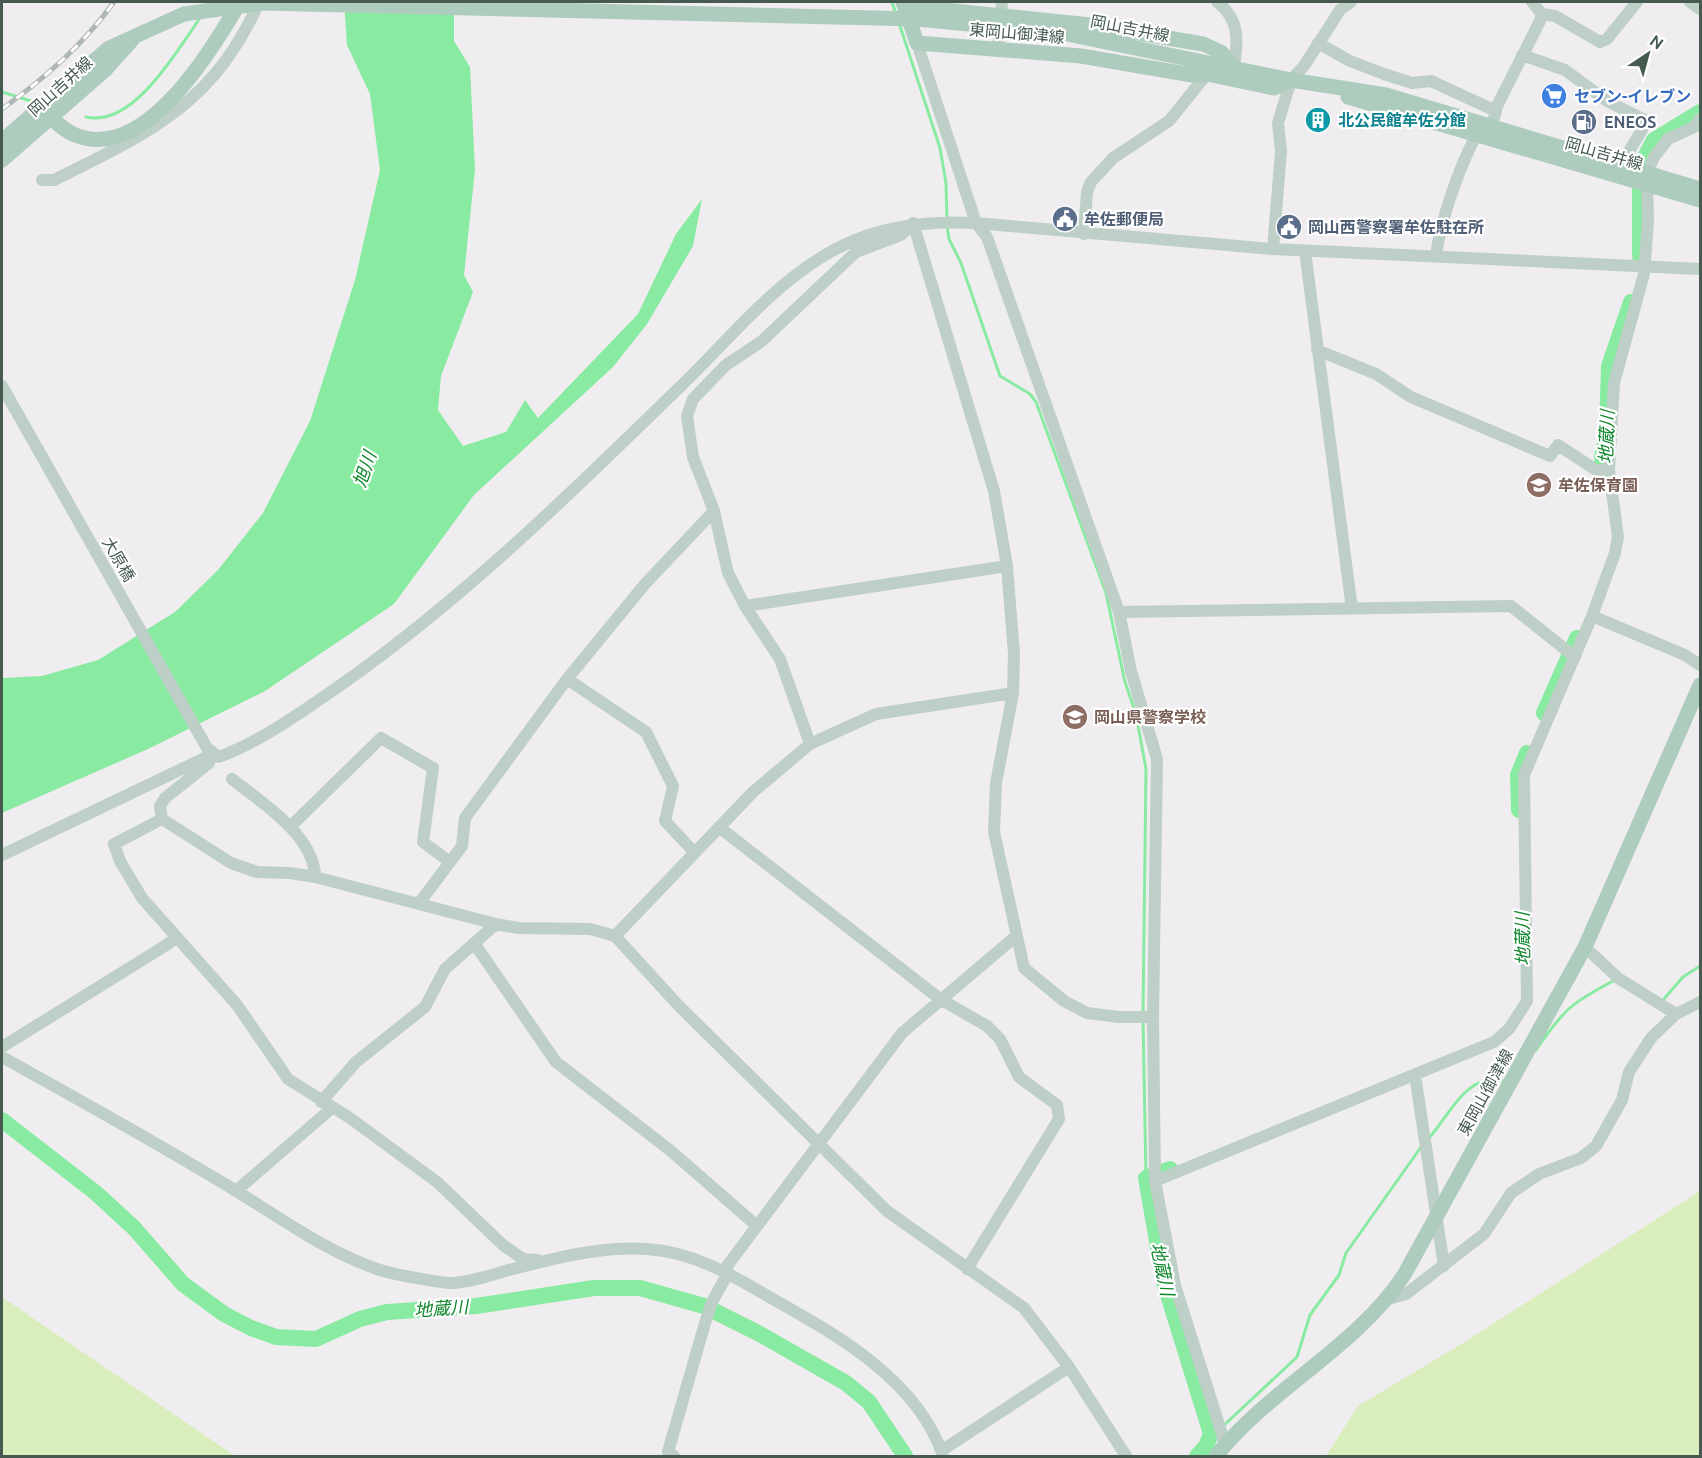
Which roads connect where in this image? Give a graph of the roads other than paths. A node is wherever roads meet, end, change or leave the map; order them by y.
1 (238, 2) edge
2 (259, 2) edge
3 (1216, 2) edge
4 (1351, 2) edge
5 (1532, 2) edge
6 (1637, 2) edge
7 (1690, 2) edge
8 (904, 4) edge
9 (1002, 8) edge
10 (1701, 9) edge
11 (1542, 14) junction
12 (917, 43) junction
13 (1318, 43) junction
14 (998, 49) junction
15 (1522, 55) junction
16 (1234, 67) junction
17 (1207, 68) junction
18 (1291, 80) junction
19 (47, 112) junction
20 (1698, 125) edge
21 (1487, 127) junction
22 (2, 141) edge
23 (2, 160) edge
24 (1621, 165) junction
25 (1647, 179) junction
26 (42, 180) dead end
27 (1701, 189) edge
28 (1701, 200) edge
29 (913, 223) junction
30 (970, 223) junction
31 (1084, 234) junction
32 (1273, 249) junction
33 (1305, 251) junction
34 (1436, 256) junction
35 (1644, 266) junction
36 (1701, 269) edge
37 (1317, 350) junction
38 (2, 386) edge
39 (1609, 470) junction
40 (714, 511) junction
41 (1007, 566) junction
42 (745, 606) junction
43 (1352, 609) junction
44 (1119, 612) junction
45 (1592, 616) junction
46 (1575, 657) junction
47 (1701, 665) edge
48 (567, 679) junction
49 (1701, 686) edge
50 (1013, 693) junction
51 (810, 744) junction
52 (210, 751) junction
53 (232, 779) dead end
54 (162, 819) junction
55 (291, 826) junction
56 (719, 827) junction
57 (694, 852) junction
58 (2, 855) edge
59 (450, 862) junction
60 (315, 877) junction
61 (420, 902) junction
62 (496, 924) junction
63 (615, 936) junction
64 (1016, 936) junction
65 (176, 937) junction
66 (474, 943) junction
67 (1585, 947) junction
68 (940, 999) junction
69 (1701, 1002) edge
70 (1676, 1014) junction
71 (1153, 1017) junction
72 (2, 1047) edge
73 (2, 1057) edge
74 (1415, 1075) junction
75 (327, 1105) junction
76 (817, 1145) junction
77 (1155, 1181) junction
78 (236, 1191) junction
79 (1436, 1216) junction
80 (757, 1226) junction
81 (545, 1260) junction
82 (1444, 1266) junction
83 (967, 1269) junction
84 (726, 1272) junction
85 (1388, 1299) junction
86 (1069, 1367) junction
87 (1220, 1450) edge
88 (942, 1454) edge
89 (674, 1456) edge
90 (1126, 1456) edge

1 - 19 main road
2 - 26 street
3 - 16 street
4 - 13 street
5 - 11 street
6 - 11 street
7 - 10 street
8 - 9 main road, 東岡山御津線
8 - 12 main road, 東岡山御津線
9 - 14 street
9 - 16 main road, 東岡山御津線
11 - 15 street
12 - 14 main road, 東岡山御津線
12 - 30 street
13 - 18 street
13 - 21 street
14 - 17 main road, 東岡山御津線
15 - 21 street
15 - 24 street
16 - 17 main road, 岡山吉井線
16 - 18 main road, 岡山吉井線
17 - 18 main road, 東岡山御津線
17 - 19 main road, 岡山吉井線, bridge
17 - 31 street
18 - 21 main road, 岡山吉井線
18 - 32 street
19 - 22 main road, 岡山吉井線
19 - 23 main road, 岡山吉井線
20 - 25 street
21 - 24 main road, 岡山吉井線
21 - 25 main road, 岡山吉井線
21 - 34 street
24 - 25 main road, 岡山吉井線
25 - 27 main road, 岡山吉井線
25 - 28 main road, 岡山吉井線
25 - 35 street
29 - 30 street
29 - 40 street
29 - 41 street
29 - 52 street
30 - 31 street
30 - 44 street
31 - 32 street
32 - 33 street
33 - 34 street
33 - 37 street
34 - 35 street
35 - 36 street
35 - 39 street
37 - 39 street
37 - 43 street
38 - 52 street, 大原橋
39 - 45 street
40 - 42 street
40 - 48 street
41 - 42 street
41 - 50 street
42 - 51 street
43 - 44 street
43 - 46 street
44 - 71 street
45 - 46 street
45 - 47 street
46 - 74 street
48 - 57 street
48 - 59 street
49 - 67 main road, 東岡山御津線
50 - 51 street
50 - 64 street
51 - 56 street
52 - 54 street
52 - 58 street
53 - 55 street
54 - 60 street
54 - 65 street
55 - 59 street
55 - 60 street
56 - 57 street
56 - 68 street
57 - 63 street
59 - 61 street
60 - 61 street
61 - 62 street
62 - 63 street
62 - 66 street
63 - 76 street
64 - 68 street
64 - 71 street
65 - 72 street
65 - 75 street
66 - 75 street
66 - 80 street
67 - 70 street
67 - 79 main road, 東岡山御津線
68 - 76 street
68 - 83 street
69 - 70 street
70 - 82 street
71 - 77 street
73 - 78 street
74 - 77 street
74 - 79 street
75 - 78 street
75 - 81 street
76 - 80 street
76 - 83 street
77 - 87 street
78 - 81 street
79 - 82 street
79 - 85 main road, 東岡山御津線
80 - 84 street
81 - 84 street
82 - 85 street
83 - 86 street
84 - 88 street
84 - 89 street
85 - 87 main road, 東岡山御津線
86 - 88 street
86 - 90 street

